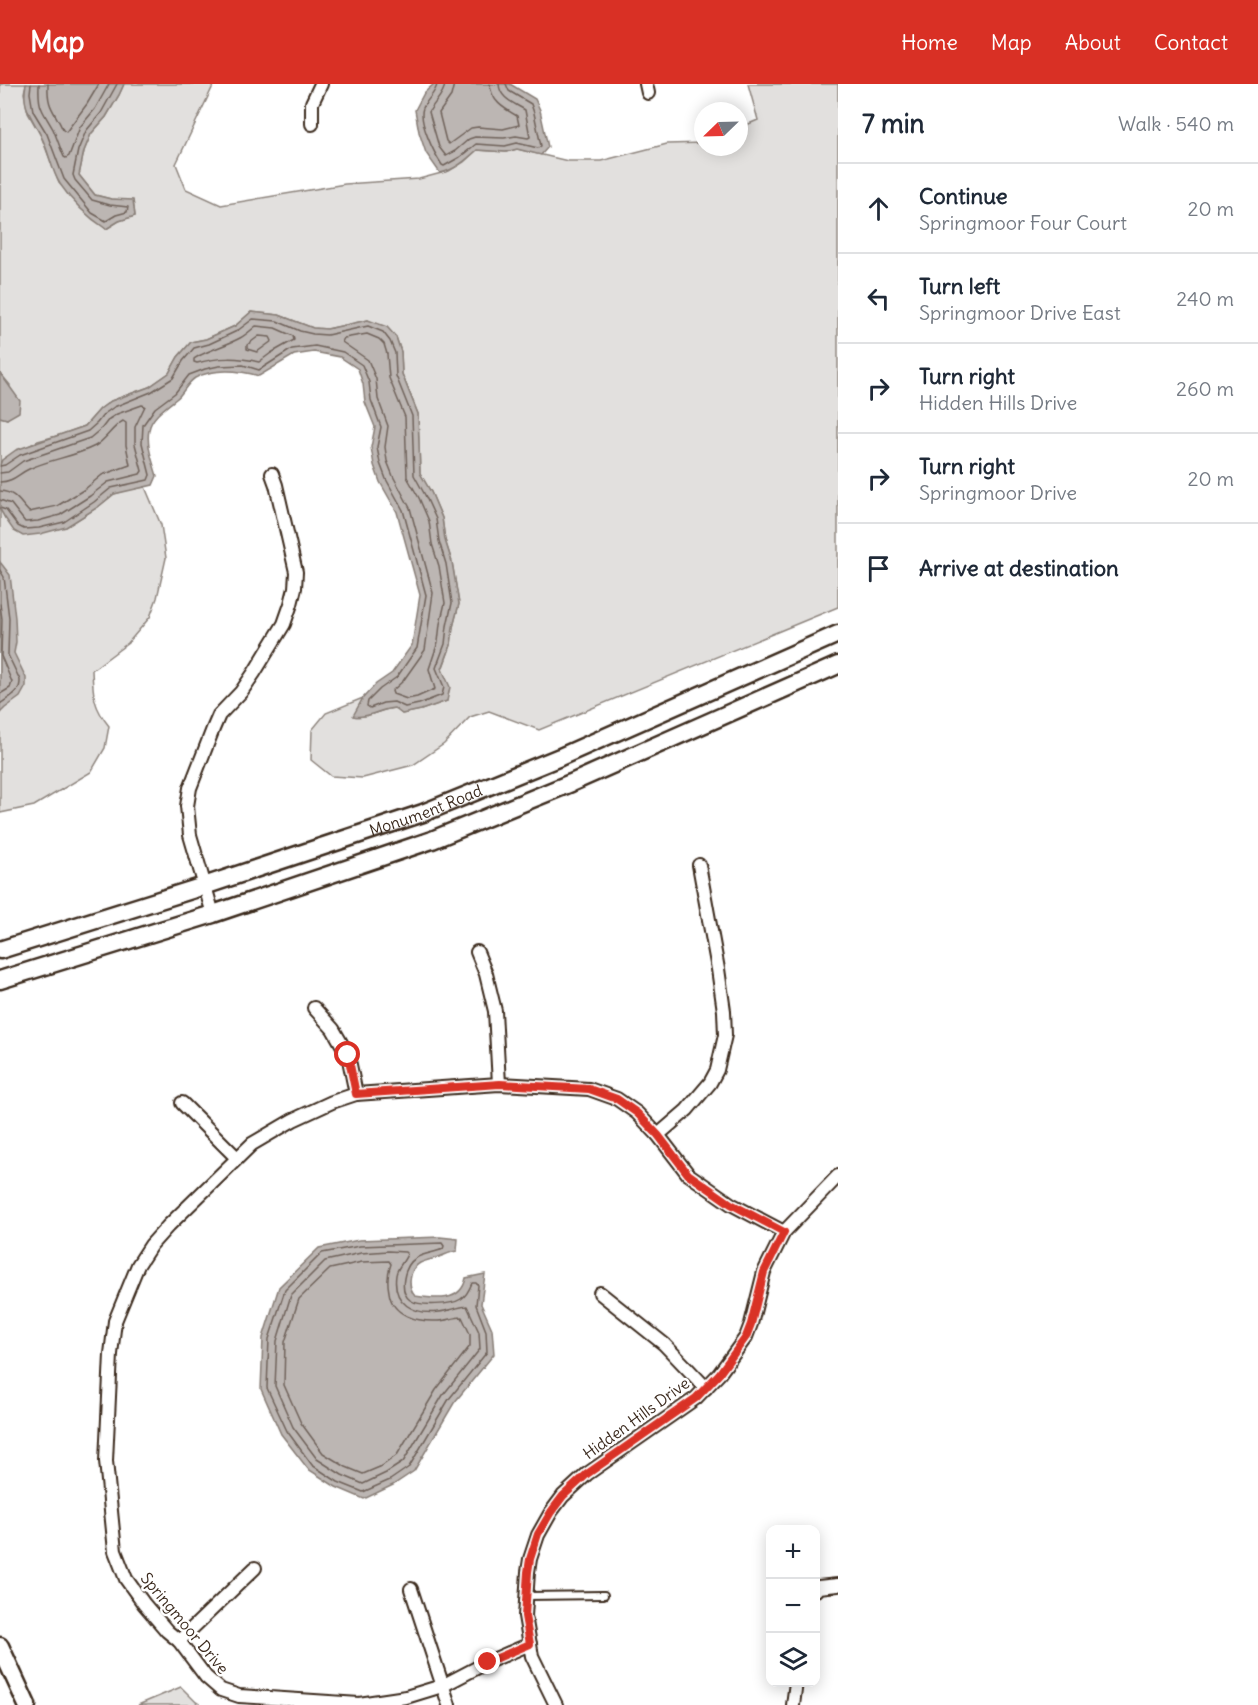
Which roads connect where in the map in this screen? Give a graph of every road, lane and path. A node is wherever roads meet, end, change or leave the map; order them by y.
1 (321, 84) edge
2 (312, 124) dead end
3 (272, 474) dead end
4 (838, 634) edge
5 (838, 665) edge
6 (699, 865) dead end
7 (204, 886) junction
8 (213, 914) junction
9 (24, 943) junction
10 (0, 950) edge
11 (477, 952) dead end
12 (31, 970) junction
13 (0, 980) edge
14 (314, 1008) dead end
15 (500, 1084) junction
16 (356, 1094) junction
17 (182, 1103) dead end
18 (658, 1135) junction
19 (237, 1158) junction
20 (838, 1176) edge
21 (784, 1232) junction
22 (600, 1293) dead end
23 (706, 1388) junction
24 (255, 1568) dead end
25 (838, 1585) edge
26 (820, 1587) edge
27 (411, 1589) dead end
28 (604, 1595) dead end
29 (526, 1596) junction
30 (179, 1641) junction
31 (530, 1644) junction
32 (0, 1646) edge
33 (442, 1686) junction
34 (795, 1687) edge
35 (27, 1705) edge
36 (449, 1705) edge
37 (556, 1705) edge
38 (793, 1705) edge

1 - 2 street
3 - 7 street
4 - 7 street, Monument Road
5 - 8 street, Monument Road
6 - 18 street
7 - 8 street
7 - 9 street, Monument Road
8 - 12 street, Monument Road
9 - 10 street, Monument Road
9 - 12 street
11 - 15 street
12 - 13 street, Monument Road
14 - 16 street
15 - 16 street, Springmoor Drive
15 - 18 street, Springmoor Drive
16 - 19 street, Springmoor Drive
17 - 19 street
18 - 21 street, Springmoor Drive
19 - 30 street, Springmoor Drive
20 - 21 street, Hidden Hills Drive
21 - 23 street, Hidden Hills Drive
22 - 23 street
23 - 29 street, Hidden Hills Drive
24 - 30 street
25 - 26 street
27 - 33 street
28 - 29 lane
29 - 31 street, Hidden Hills Drive
30 - 33 street, Springmoor Drive
31 - 33 street, Springmoor Drive
31 - 37 street, Hidden Hills Drive
32 - 35 street
33 - 36 street
34 - 38 street

